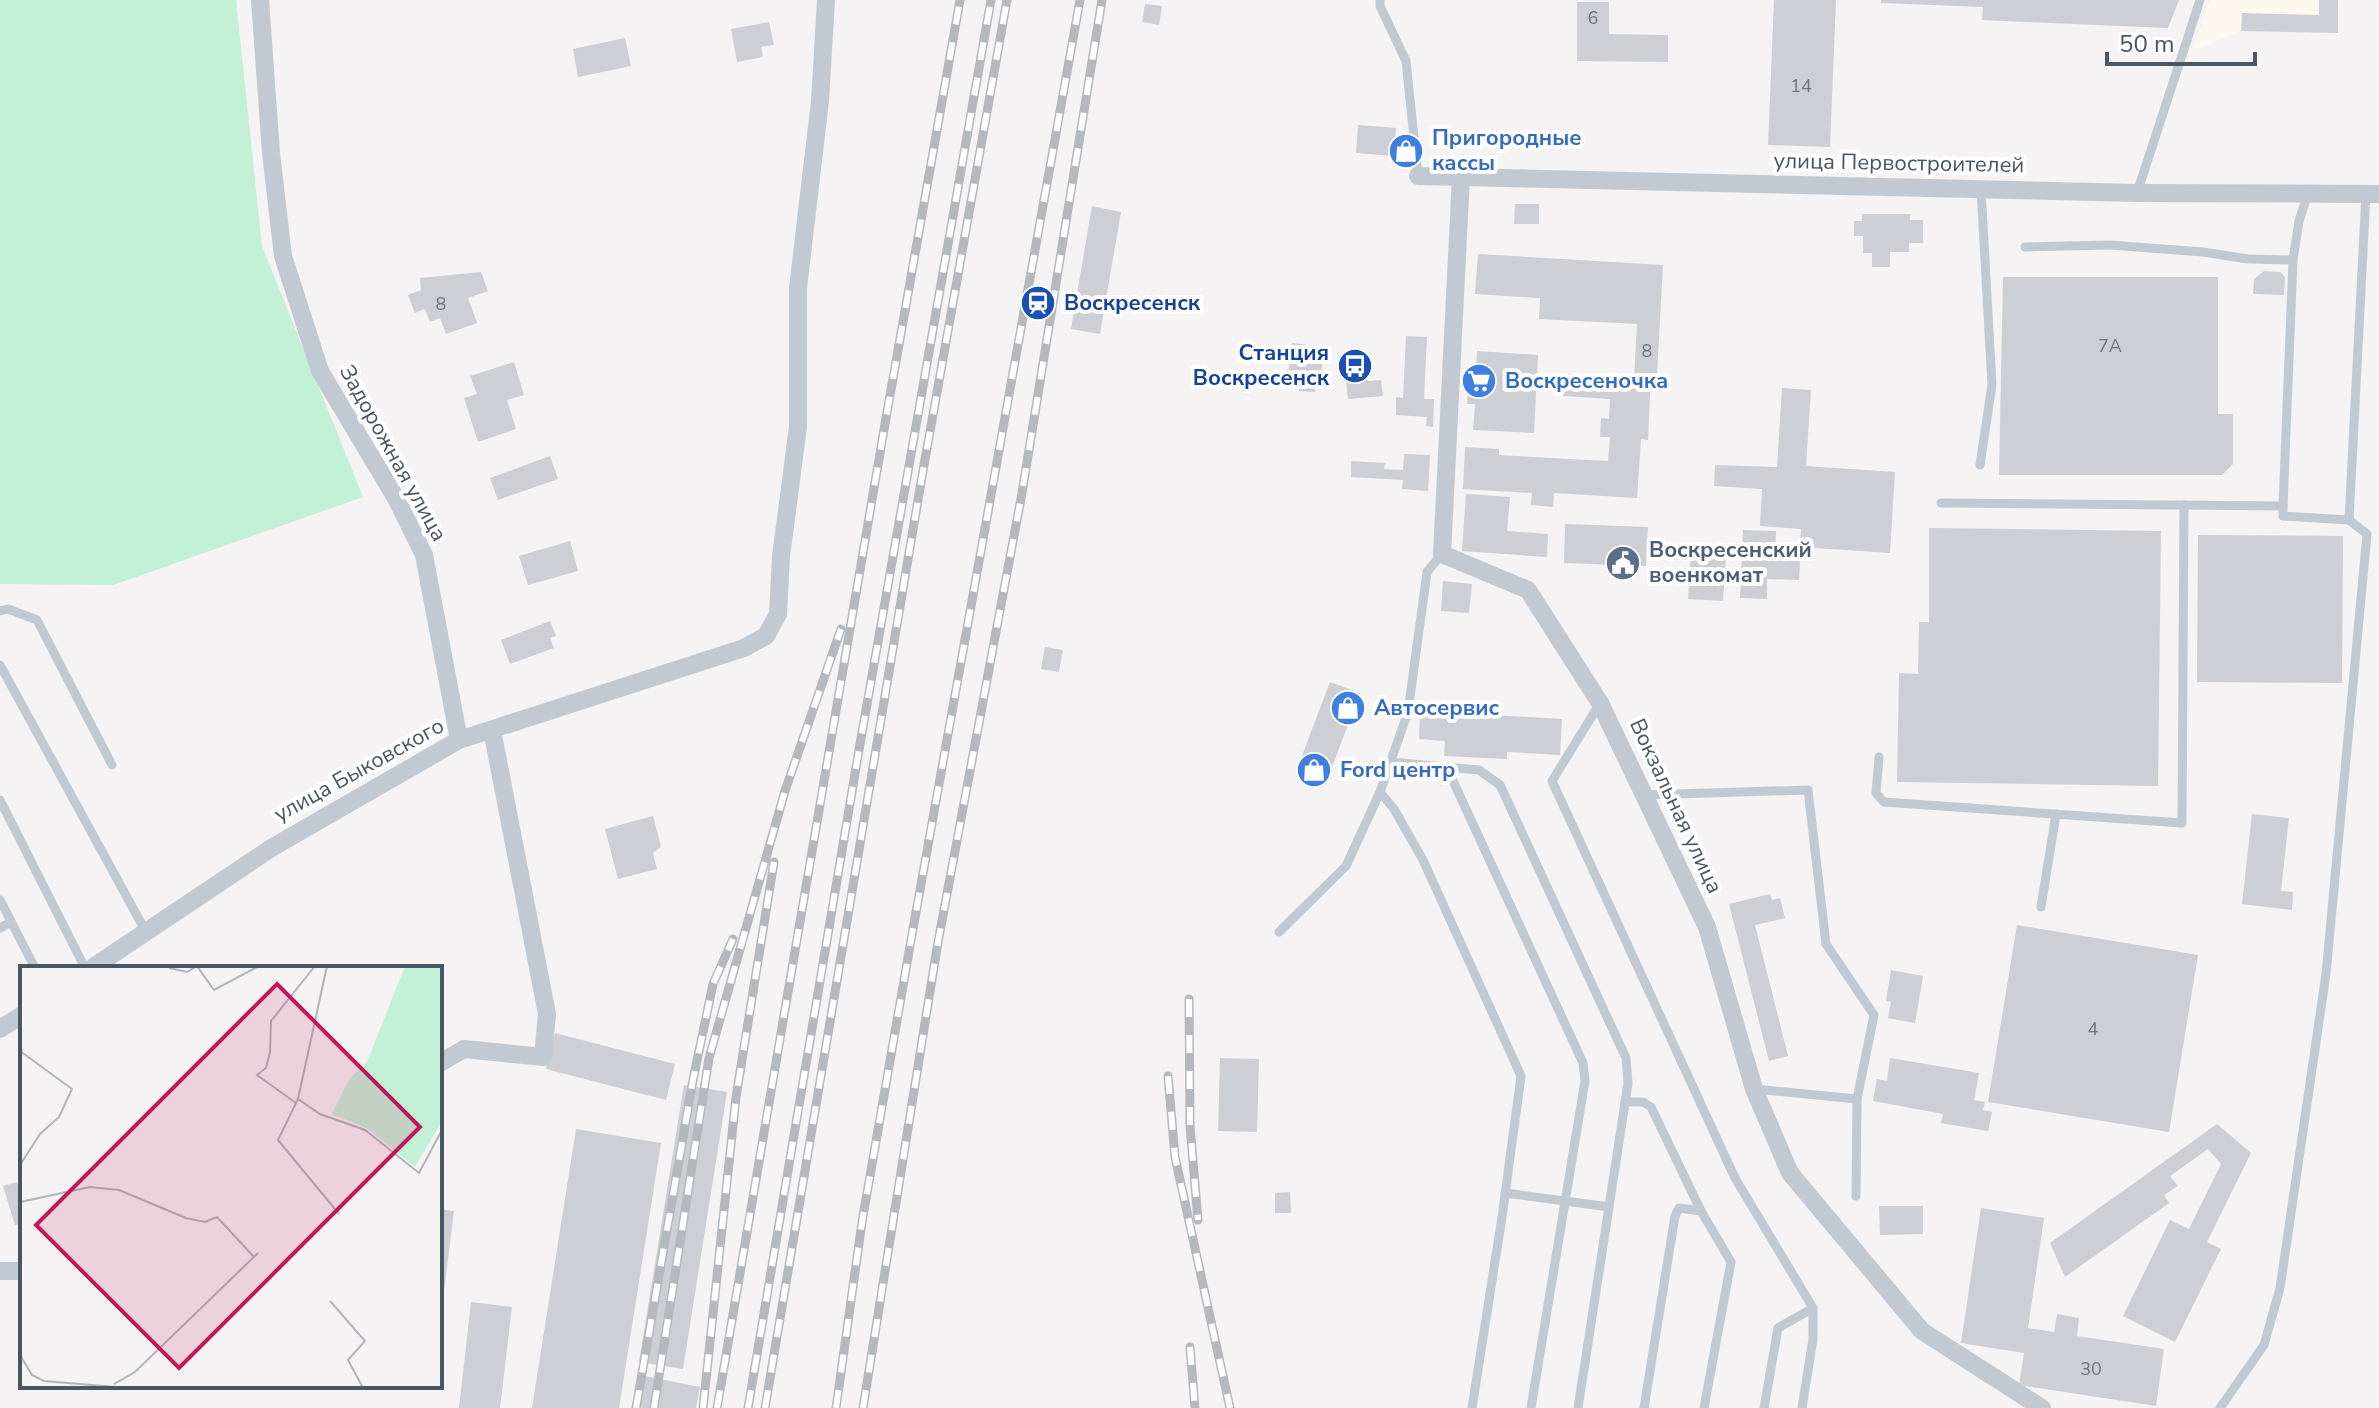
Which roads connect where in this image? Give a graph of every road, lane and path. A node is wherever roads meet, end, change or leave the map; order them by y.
1 (260, 0) edge
2 (826, 0) edge
3 (1380, 0) edge
4 (2200, 0) edge
5 (1418, 176) joint
6 (1461, 177) junction
7 (1981, 189) junction
8 (2137, 193) junction
9 (2308, 193) junction
10 (2372, 194) edge
11 (2025, 247) dead end
12 (2293, 260) junction
13 (1980, 465) dead end
14 (1941, 503) dead end
15 (2184, 505) junction
16 (2283, 506) junction
17 (2349, 520) junction
18 (1442, 554) junction
19 (0, 611) edge
20 (0, 665) edge
21 (1600, 703) junction
22 (492, 730) junction
23 (459, 740) junction
24 (1879, 757) dead end
25 (1390, 762) junction
26 (112, 765) dead end
27 (1447, 768) junction
28 (1380, 792) junction
29 (1644, 795) junction
30 (0, 800) edge
31 (2056, 814) junction
32 (0, 900) edge
33 (2041, 907) dead end
34 (11, 922) junction
35 (0, 928) edge
36 (146, 932) junction
37 (1279, 932) dead end
38 (34, 966) edge
39 (84, 966) edge
40 (95, 966) edge
41 (20, 1016) edge
42 (0, 1029) edge
43 (442, 1062) edge
44 (1754, 1089) junction
45 (1857, 1099) junction
46 (1625, 1102) junction
47 (1505, 1193) junction
48 (1856, 1196) dead end
49 (1567, 1201) junction
50 (1609, 1207) junction
51 (1701, 1211) junction
52 (1813, 1308) junction
53 (1472, 1408) edge
54 (1531, 1408) edge
55 (1578, 1408) edge
56 (1644, 1408) edge
57 (1704, 1408) edge
58 (1764, 1408) edge
59 (1802, 1408) edge
60 (2042, 1408) edge
61 (2220, 1408) edge

1 - 23 street, Задорожная улица
2 - 22 street, улица Быковского
3 - 5 lane
4 - 8 lane
5 - 6 street, улица Первостроителей
6 - 7 street, улица Первостроителей
6 - 18 street
7 - 8 street, улица Первостроителей
7 - 13 lane
8 - 9 street, улица Первостроителей
9 - 10 street, улица Первостроителей
9 - 12 lane
10 - 17 lane
11 - 12 lane
12 - 16 lane
14 - 15 lane
15 - 16 lane
15 - 31 lane
16 - 17 lane
17 - 61 lane
18 - 21 street, Вокзальная улица
18 - 25 lane
19 - 26 lane
20 - 36 lane
21 - 29 street, Вокзальная улица
21 - 52 lane
22 - 23 street, улица Быковского
22 - 43 street
23 - 36 street, улица Быковского
24 - 31 lane
25 - 27 lane
25 - 28 lane
27 - 46 lane
27 - 49 lane
28 - 37 lane
28 - 47 lane
29 - 44 street, Вокзальная улица
29 - 45 lane
30 - 39 lane
31 - 33 lane
32 - 34 lane
34 - 35 lane
34 - 38 lane
36 - 40 street, улица Быковского
41 - 42 street
44 - 45 lane
44 - 60 street, Вокзальная улица
45 - 48 lane
46 - 50 lane
46 - 51 lane
47 - 49 lane
47 - 53 lane
49 - 50 lane
49 - 54 lane
50 - 55 lane
51 - 56 lane
51 - 57 lane
52 - 58 lane
52 - 59 lane

